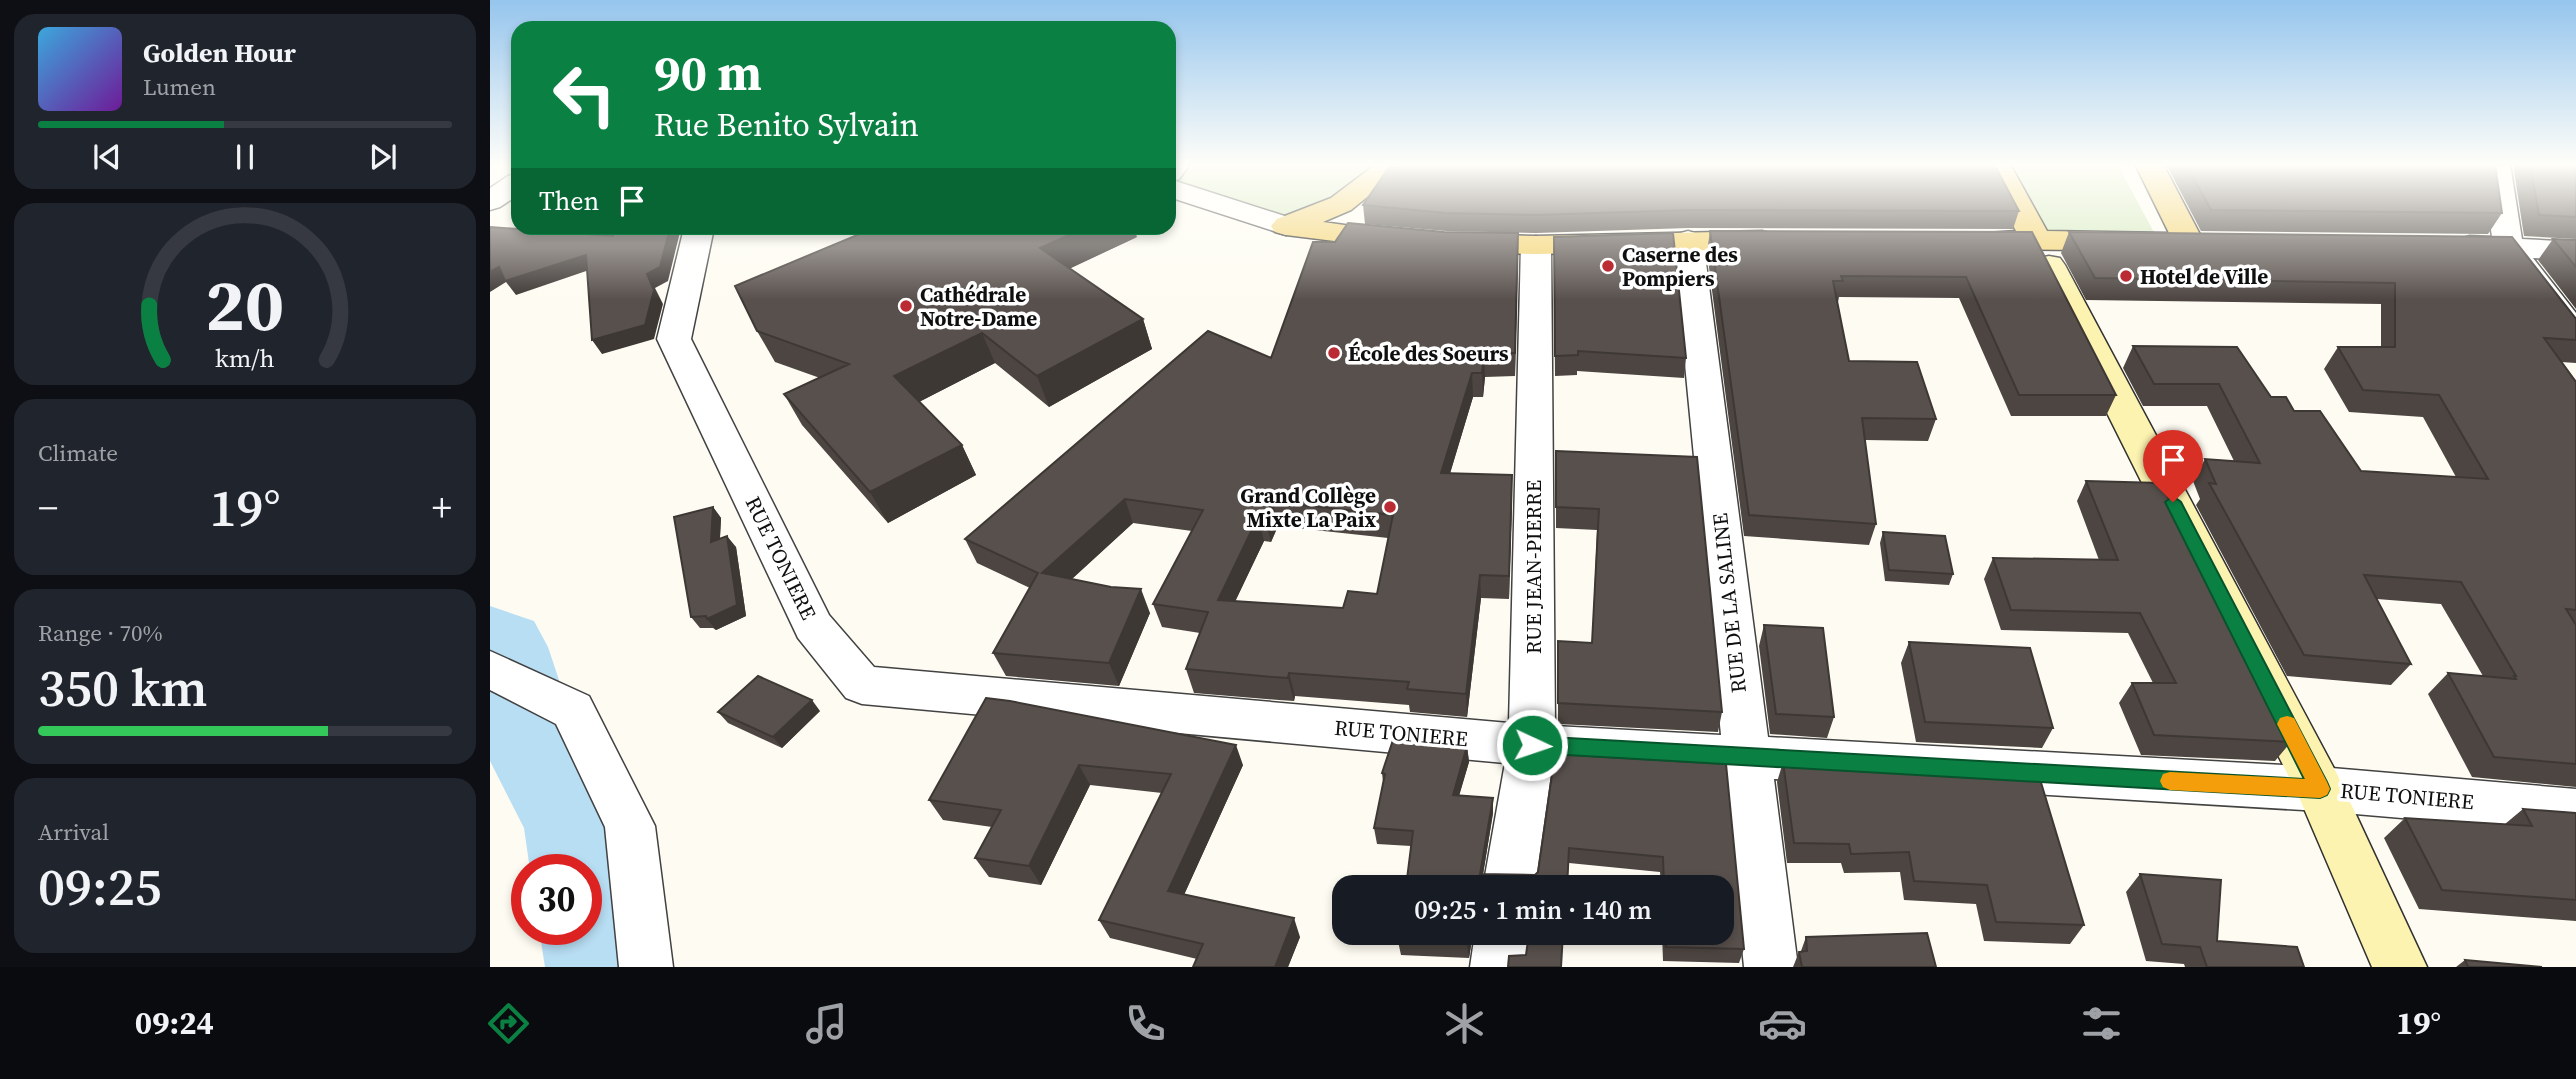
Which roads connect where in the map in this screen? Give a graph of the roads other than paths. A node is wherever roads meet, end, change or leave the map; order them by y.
1 (1234, 209) edge
2 (1327, 209) edge
3 (2020, 209) edge
4 (2180, 209) edge
5 (2503, 209) edge
6 (1286, 226) junction
7 (697, 235) edge
8 (1688, 240) junction
9 (1785, 240) edge
10 (1952, 240) edge
11 (2036, 240) junction
12 (1536, 245) junction
13 (2438, 245) edge
14 (2508, 246) junction
15 (2576, 251) edge
16 (2576, 336) edge
17 (490, 669) edge
18 (1532, 745) junction
19 (1747, 758) junction
20 (2320, 789) junction
21 (2576, 811) edge
22 (1511, 875) edge
23 (1500, 945) edge
24 (646, 967) edge
25 (1497, 967) edge
26 (1771, 967) edge
27 (2400, 967) edge

1 - 6 street
2 - 6 main road
3 - 11 main road
4 - 11 main road
5 - 14 street
6 - 12 main road
7 - 18 street, RUE TONIERE
8 - 9 main road
8 - 12 main road
8 - 19 street, RUE DE LA SALINE
10 - 11 main road
11 - 20 main road
12 - 18 street, RUE JEAN-PIERRE
13 - 14 street
14 - 15 street
14 - 16 street
17 - 24 street
18 - 19 street, RUE TONIERE
18 - 22 street, RUE JEAN-PIERRE
19 - 20 street, RUE TONIERE
19 - 26 street, RUE DE LA SALINE
20 - 21 street, RUE TONIERE
20 - 27 main road
23 - 25 street

